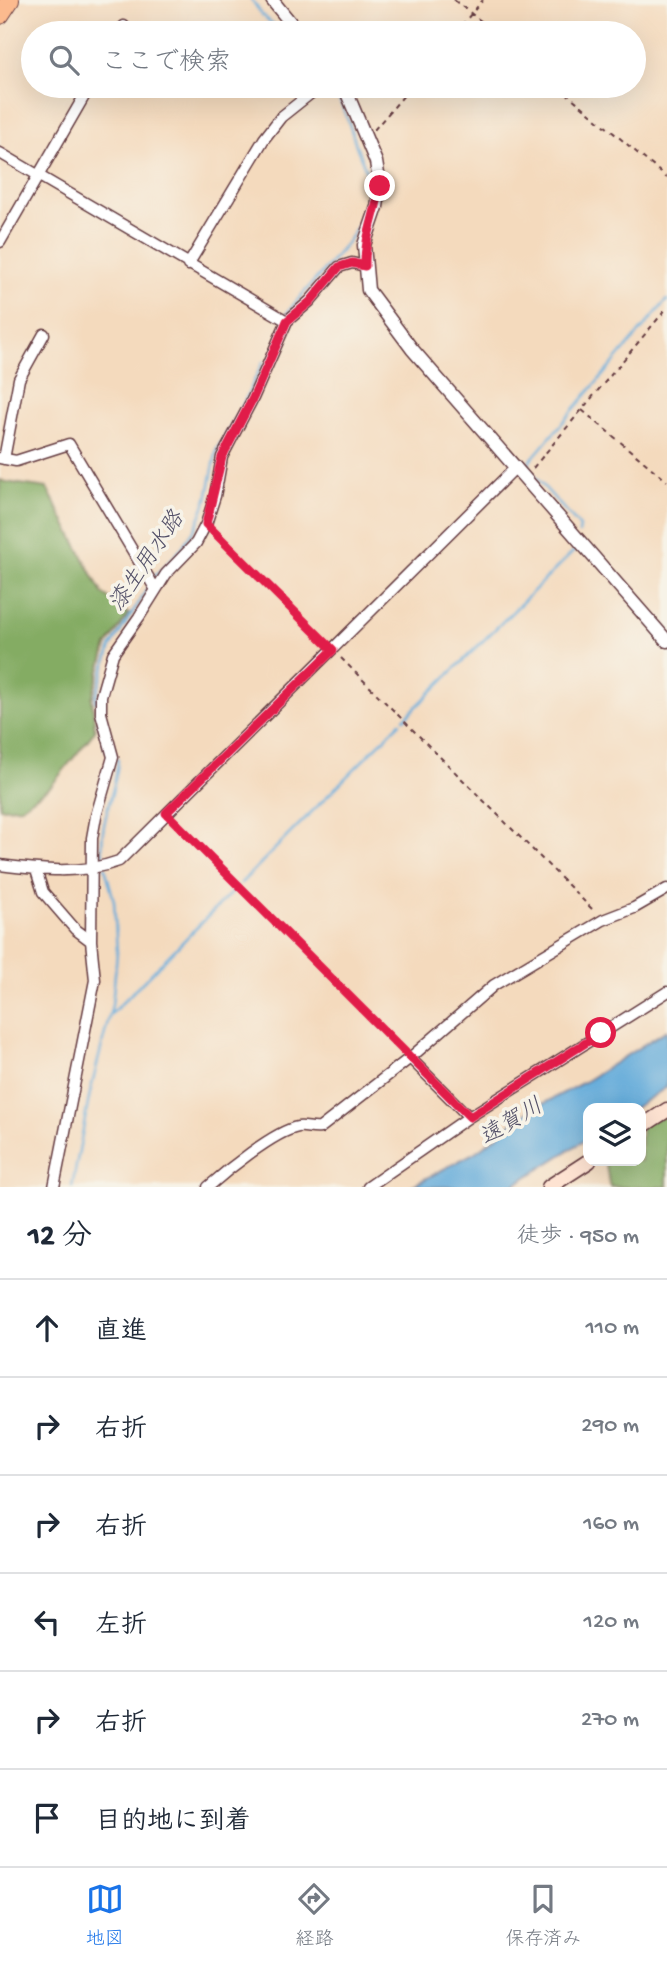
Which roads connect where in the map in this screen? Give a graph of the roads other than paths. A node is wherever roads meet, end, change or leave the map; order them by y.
1 (10, 0) edge
2 (272, 0) edge
3 (0, 15) edge
4 (289, 21) edge
5 (83, 98) edge
6 (305, 98) edge
7 (349, 98) edge
8 (0, 153) edge
9 (39, 176) junction
10 (0, 242) edge
11 (188, 265) junction
12 (365, 266) junction
13 (287, 321) junction
14 (44, 334) dead end
15 (2, 458) edge
16 (516, 467) junction
17 (156, 590) junction
18 (667, 641) edge
19 (0, 865) edge
20 (92, 867) junction
21 (36, 870) junction
22 (667, 889) edge
23 (91, 942) junction
24 (667, 992) edge
25 (410, 1058) junction
26 (667, 1110) edge
27 (470, 1117) junction
28 (646, 1124) edge
29 (583, 1165) edge
30 (54, 1187) edge
31 (208, 1187) edge
32 (368, 1187) edge
33 (549, 1187) edge

1 - 3 highway
2 - 4 street
5 - 9 street
6 - 11 street
7 - 12 street
8 - 9 street
9 - 10 street
9 - 11 street
11 - 13 street
12 - 13 street
12 - 16 street
13 - 17 street
14 - 15 street
15 - 17 street
16 - 18 street
16 - 20 street
17 - 20 street
19 - 21 street
20 - 21 street
20 - 23 street
21 - 23 street
22 - 25 street
23 - 30 street
24 - 27 street
25 - 27 street
25 - 31 street
26 - 28 main road
27 - 32 street
29 - 33 main road

